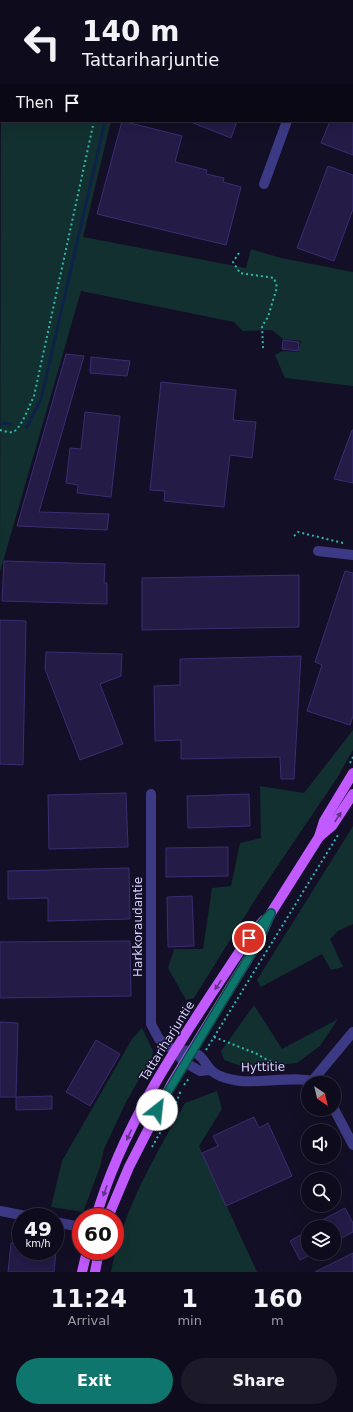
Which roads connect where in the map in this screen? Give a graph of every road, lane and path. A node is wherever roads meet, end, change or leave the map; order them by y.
1 (0, 29) edge
2 (0, 33) edge
3 (94, 122) edge
4 (287, 122) edge
5 (264, 184) dead end
6 (238, 253) dead end
7 (263, 348) dead end
8 (0, 430) edge
9 (294, 536) dead end
10 (347, 544) dead end
11 (318, 551) dead end
12 (353, 554) edge
13 (353, 773) edge
14 (151, 794) dead end
15 (353, 794) edge
16 (341, 831) dead end
17 (319, 837) junction
18 (271, 913) junction
19 (353, 1032) edge
20 (214, 1037) junction
21 (208, 1046) dead end
22 (175, 1050) junction
23 (191, 1051) junction
24 (184, 1062) junction
25 (210, 1070) junction
26 (285, 1070) dead end
27 (320, 1076) edge
28 (189, 1078) dead end
29 (301, 1079) edge
30 (338, 1116) edge
31 (353, 1145) edge
32 (150, 1150) dead end
33 (99, 1208) edge
34 (112, 1208) edge
35 (0, 1211) edge
36 (12, 1213) edge
37 (85, 1260) edge
38 (97, 1260) edge
39 (82, 1272) edge
40 (95, 1272) edge

1 - 2 highway
3 - 8 path
4 - 5 street
6 - 7 path
9 - 10 path
11 - 12 street
13 - 17 main road, Tattariharjuntie
14 - 22 street, Harkkoraudantie
17 -> 15 main road, Tattariharjuntie
16 - 20 path
17 - 18 main road, Tattariharjuntie
18 -> 22 main road, Tattariharjuntie
18 - 23 main road, Tattariharjuntie
19 - 27 street
20 - 21 path
20 - 26 path
22 - 23 street
22 - 24 street, Hyttitie
22 -> 33 main road, Tattariharjuntie
23 - 24 main road, Tattariharjuntie
23 - 25 street, Hyttitie
24 - 25 street, Hyttitie
24 - 34 main road, Tattariharjuntie
25 - 29 street, Hyttitie
28 - 32 path
30 - 31 street
35 - 36 street
37 - 39 main road
38 - 40 main road

